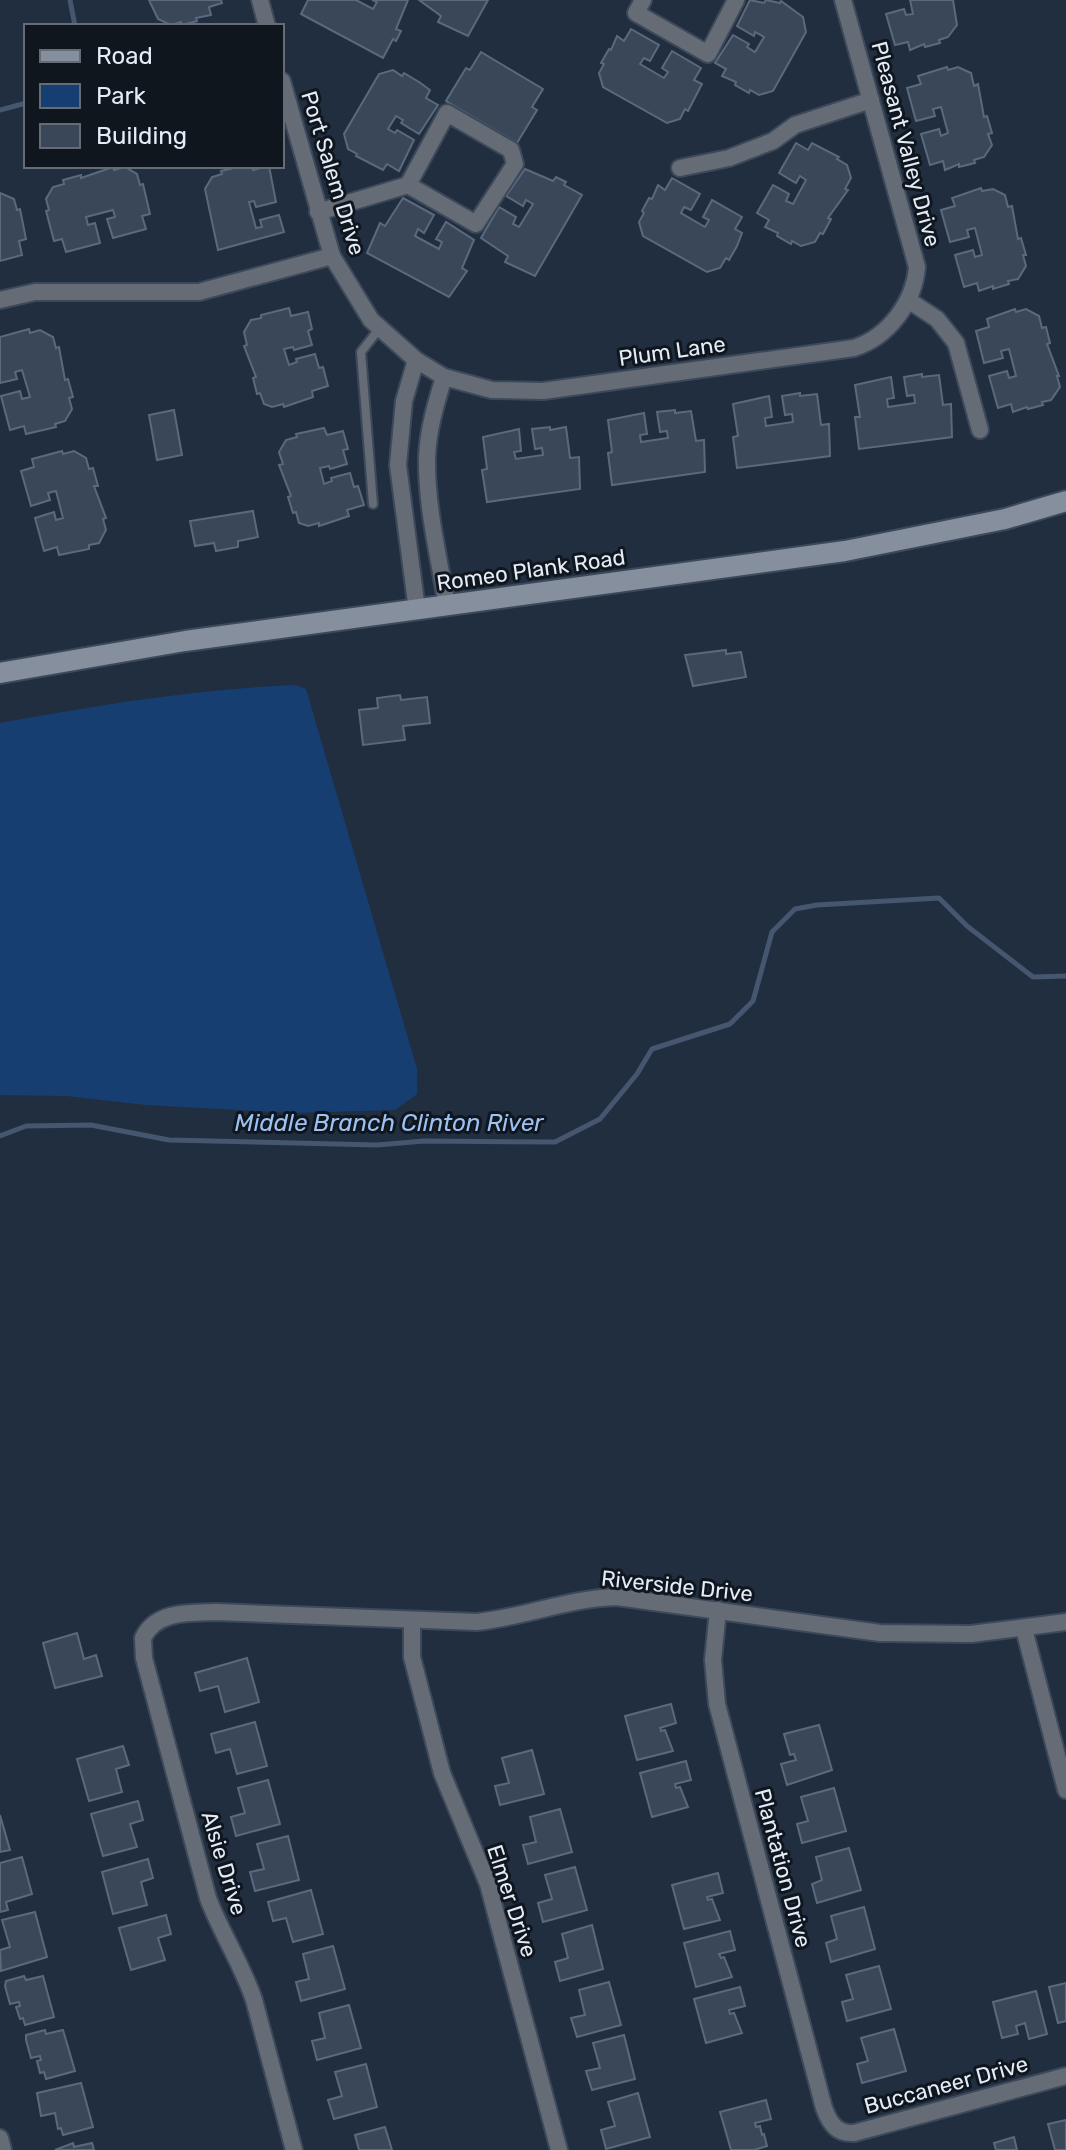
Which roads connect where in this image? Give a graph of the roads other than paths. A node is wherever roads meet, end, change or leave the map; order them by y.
1 (260, 0) edge
2 (643, 0) edge
3 (736, 0) edge
4 (843, 0) edge
5 (266, 24) edge
6 (284, 88) edge
7 (871, 100) junction
8 (680, 168) dead end
9 (408, 185) junction
10 (318, 212) junction
11 (332, 256) junction
12 (0, 300) edge
13 (908, 300) junction
14 (896, 318) joint
15 (379, 329) junction
16 (416, 360) junction
17 (444, 377) junction
18 (980, 430) dead end
19 (1066, 501) edge
20 (373, 504) dead end
21 (447, 606) junction
22 (417, 610) junction
23 (0, 673) edge
24 (718, 1610) junction
25 (412, 1620) junction
26 (1066, 1622) edge
27 (1024, 1629) junction
28 (146, 1631) joint
29 (1066, 1790) edge
30 (1066, 2076) edge
31 (838, 2131) joint
32 (0, 2138) edge
33 (3, 2150) edge
34 (294, 2150) edge
35 (559, 2150) edge

1 - 5 street
2 - 3 street
4 - 7 street, Pleasant Valley Drive
6 - 10 street, Port Salem Drive
7 - 8 street
7 - 13 street, Pleasant Valley Drive
9 - 9 street
9 - 10 street
10 - 11 street, Port Salem Drive
11 - 12 street
11 - 15 street, Port Salem Drive
13 - 14 street, Pleasant Valley Drive
13 - 18 street
14 - 17 street, Plum Lane
15 - 16 street, Port Salem Drive
15 - 20 lane
16 - 17 street, Port Salem Drive
16 - 22 street
17 - 21 street
19 - 21 main road, Romeo Plank Road
21 - 22 main road, Romeo Plank Road
22 - 23 main road, Romeo Plank Road
24 - 25 street, Riverside Drive
24 - 27 street, Riverside Drive
24 - 31 street, Plantation Drive
25 - 28 street, Riverside Drive
25 - 35 street, Elmer Drive
26 - 27 street, Riverside Drive
27 - 29 street
28 - 34 street, Alsie Drive
30 - 31 street, Buccaneer Drive
32 - 33 street

